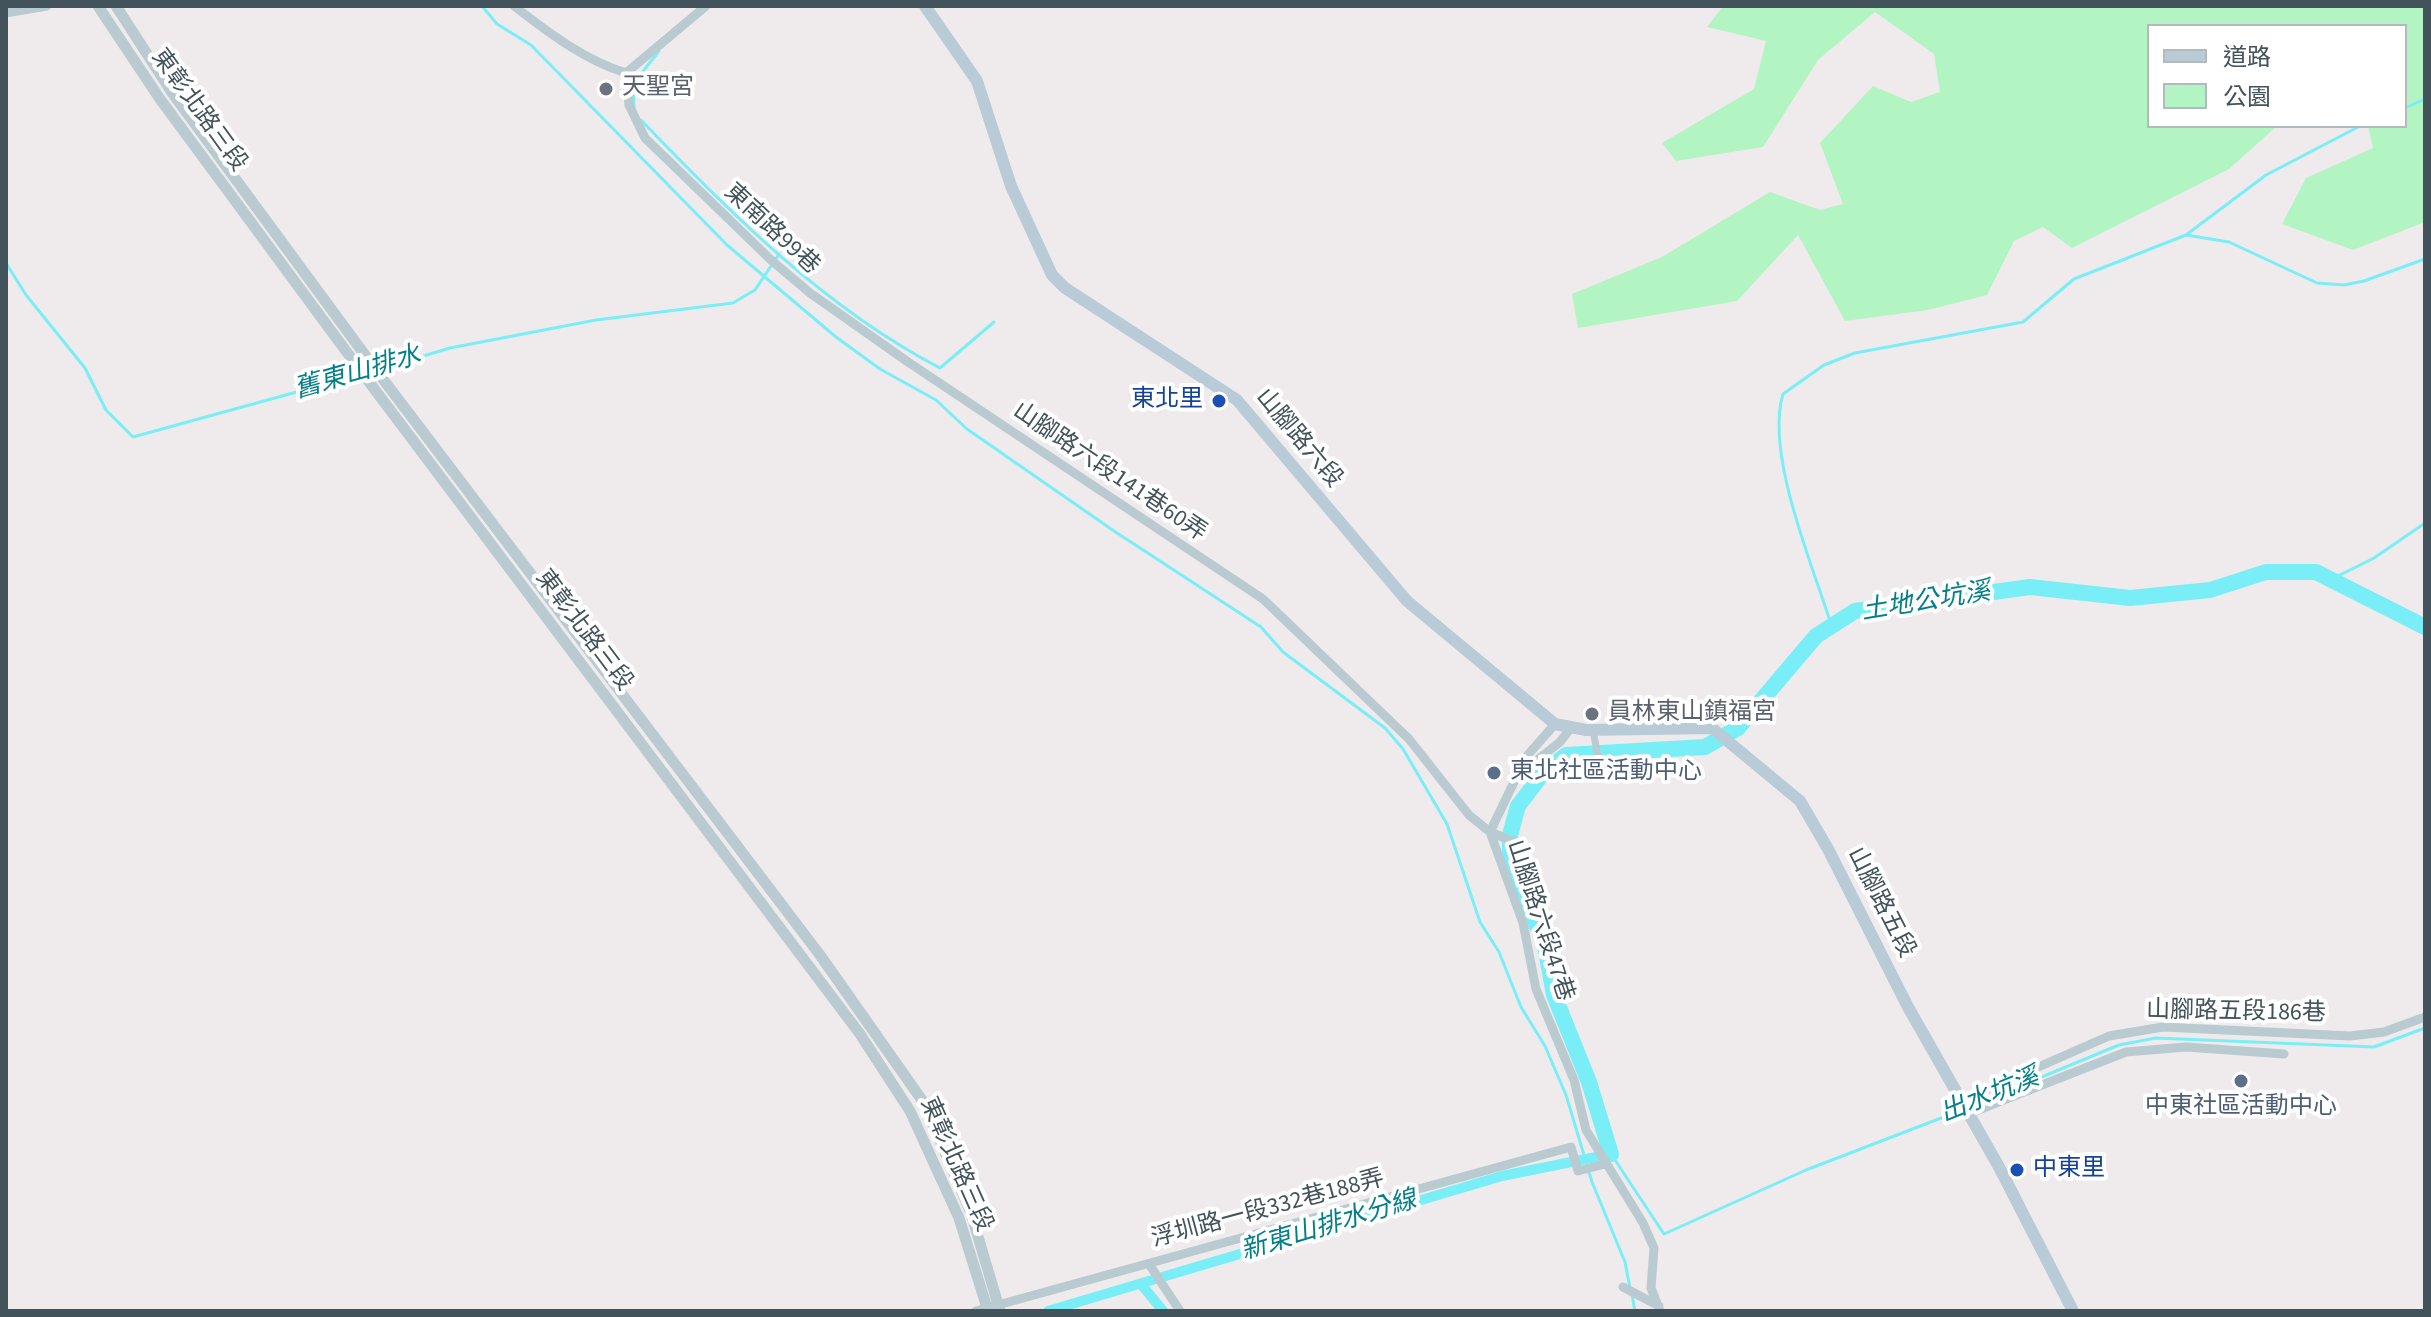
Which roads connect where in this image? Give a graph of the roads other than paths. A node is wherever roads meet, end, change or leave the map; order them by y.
1 (47, 6) edge
2 (98, 6) edge
3 (116, 6) edge
4 (514, 6) edge
5 (706, 6) edge
6 (925, 6) edge
7 (6, 13) edge
8 (626, 73) junction
9 (936, 378) joint
10 (1555, 724) junction
11 (1712, 728) joint
12 (1570, 729) junction
13 (1593, 730) junction
14 (1599, 762) dead end
15 (1519, 774) junction
16 (1490, 832) junction
17 (1519, 844) dead end
18 (2425, 1017) edge
19 (2284, 1054) dead end
20 (1961, 1101) junction
21 (1968, 1114) junction
22 (1605, 1164) junction
23 (1149, 1264) junction
24 (1623, 1287) dead end
25 (990, 1309) edge
26 (1660, 1309) edge
27 (1180, 1311) edge
28 (2073, 1311) edge

1 - 7 street
2 - 25 street, 東彰北路三段
3 - 25 street, 東彰北路三段
4 - 8 street
5 - 8 street
6 - 10 main road, 山腳路六段
8 - 9 street, 東南路99巷
9 - 16 street, 山腳路六段141巷60弄
10 - 12 main road, 山腳路六段
10 - 15 street, 山腳路六段47巷
11 - 13 main road, 山腳路六段
11 - 20 main road, 山腳路五段
12 - 13 main road, 山腳路六段
12 - 15 street, 山腳路六段47巷
13 - 14 street
15 - 16 street, 山腳路六段47巷
16 - 17 street
16 - 22 street, 山腳路六段47巷
18 - 20 street, 山腳路五段186巷
19 - 21 street
20 - 21 main road, 山腳路五段
21 - 28 main road
22 - 23 street, 浮圳路一段332巷188弄
22 - 26 street, 山腳路六段47巷
23 - 25 street, 浮圳路一段332巷188弄
23 - 27 street
24 - 26 street

